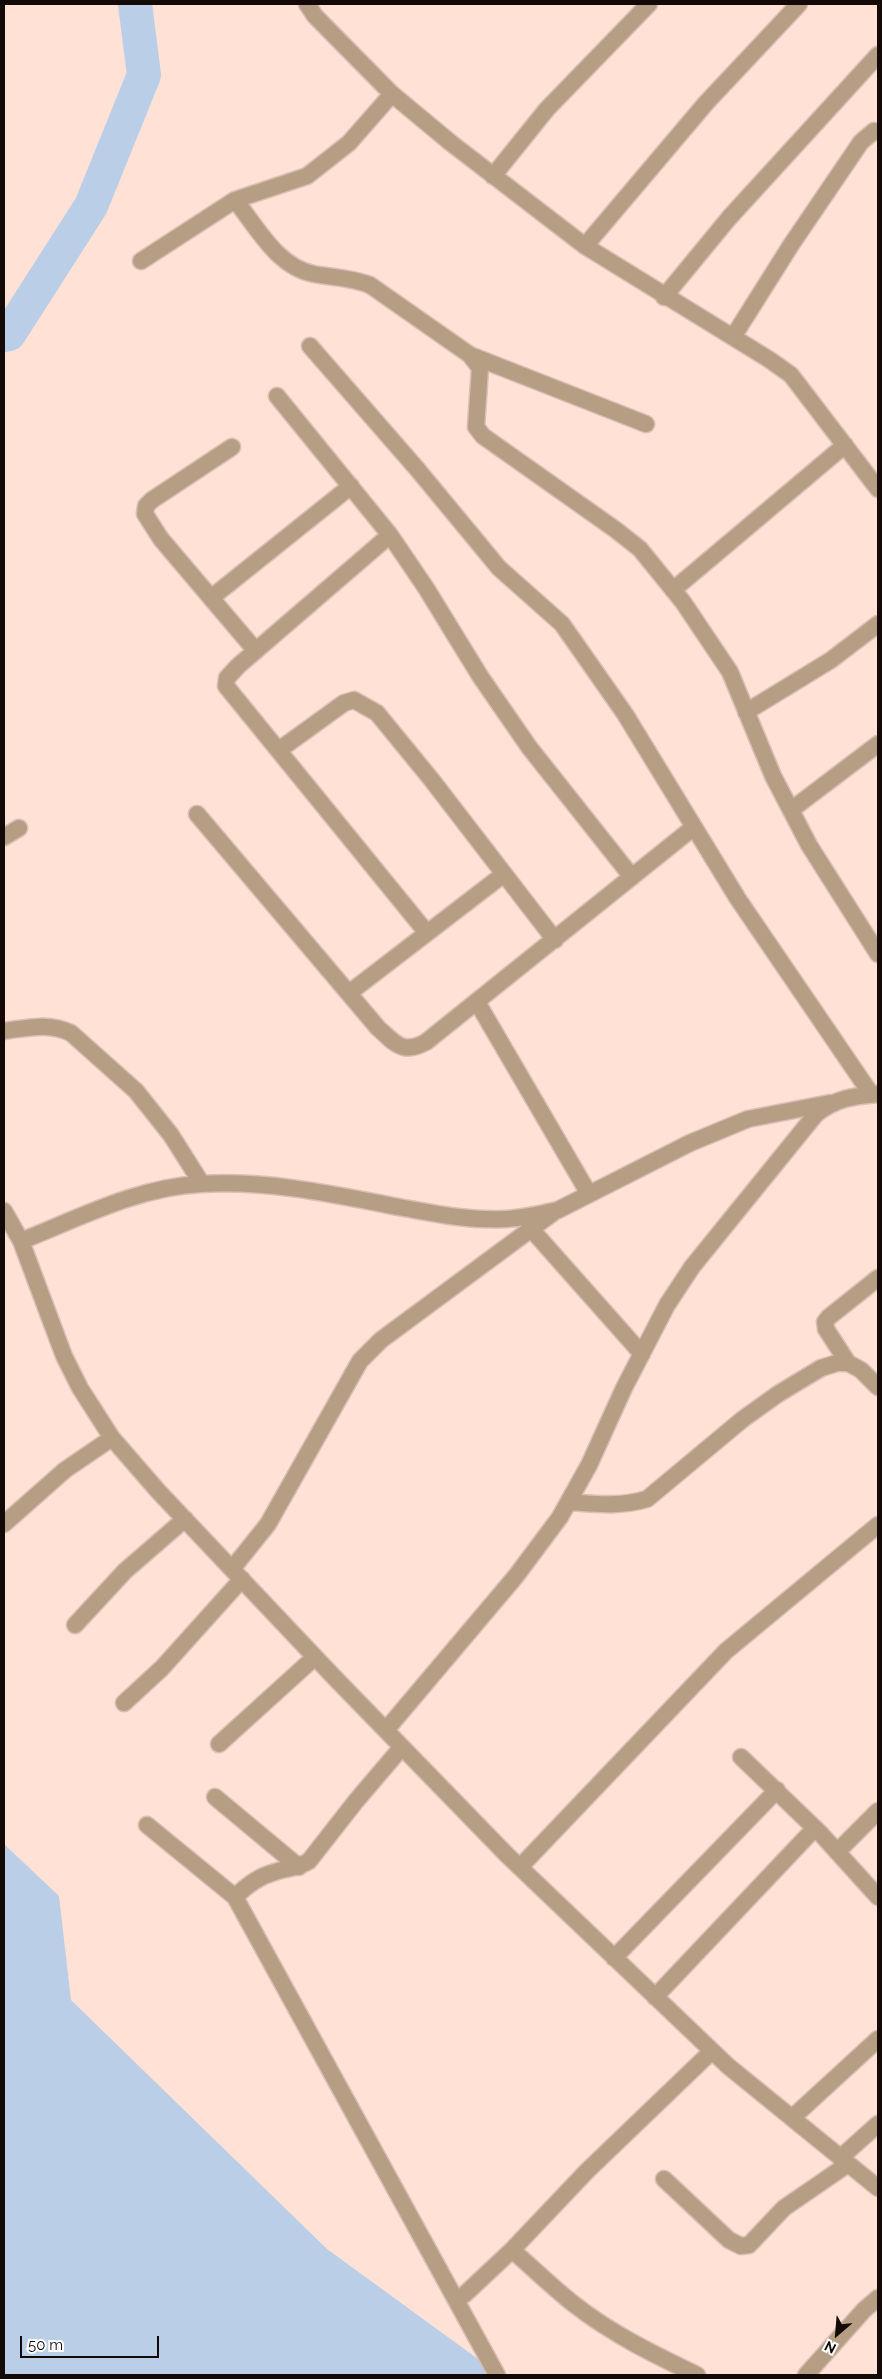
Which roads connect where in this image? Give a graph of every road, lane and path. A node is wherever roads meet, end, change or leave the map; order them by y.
1 (307, 4) edge
2 (649, 4) edge
3 (799, 4) edge
4 (878, 55) edge
5 (392, 94) junction
6 (877, 130) edge
7 (493, 176) junction
8 (235, 200) junction
9 (585, 246) junction
10 (141, 261) dead end
11 (664, 297) junction
12 (734, 337) junction
13 (310, 346) dead end
14 (470, 354) junction
15 (277, 396) dead end
16 (646, 424) dead end
17 (845, 446) junction
18 (232, 447) dead end
19 (351, 486) junction
20 (878, 489) edge
21 (390, 535) junction
22 (673, 590) junction
23 (211, 598) junction
24 (878, 624) edge
25 (256, 651) junction
26 (746, 712) junction
27 (878, 744) edge
28 (279, 750) junction
29 (791, 810) junction
30 (197, 814) dead end
31 (694, 827) junction
32 (19, 828) dead end
33 (4, 836) edge
34 (504, 874) junction
35 (632, 877) junction
36 (427, 933) junction
37 (555, 940) junction
38 (878, 954) edge
39 (349, 993) junction
40 (477, 1002) junction
41 (4, 1031) edge
42 (875, 1094) edge
43 (830, 1103) junction
44 (202, 1184) junction
45 (588, 1194) junction
46 (558, 1210) junction
47 (4, 1211) edge
48 (532, 1230) junction
49 (21, 1241) junction
50 (878, 1278) edge
51 (642, 1354) junction
52 (848, 1363) junction
53 (878, 1387) edge
54 (112, 1438) junction
55 (569, 1502) junction
56 (185, 1519) junction
57 (4, 1524) edge
58 (878, 1525) edge
59 (237, 1574) junction
60 (76, 1625) dead end
61 (316, 1657) junction
62 (124, 1703) dead end
63 (386, 1730) junction
64 (219, 1744) dead end
65 (402, 1747) junction
66 (741, 1757) dead end
67 (777, 1790) junction
68 (215, 1797) dead end
69 (878, 1811) edge
70 (147, 1825) dead end
71 (815, 1828) junction
72 (837, 1852) junction
73 (300, 1867) junction
74 (520, 1867) junction
75 (235, 1897) junction
76 (878, 1897) edge
77 (614, 1958) junction
78 (654, 1997) junction
79 (878, 2039) edge
80 (712, 2051) junction
81 (792, 2118) junction
82 (878, 2124) edge
83 (844, 2161) junction
84 (664, 2179) dead end
85 (878, 2188) edge
86 (512, 2250) junction
87 (464, 2295) dead end
88 (878, 2298) edge
89 (497, 2375) edge
90 (697, 2375) edge
91 (806, 2375) edge

1 - 5 street
2 - 7 street
3 - 9 street
4 - 11 street
5 - 7 street
5 - 8 street
6 - 12 street
7 - 9 street
8 - 10 street
8 - 14 street
9 - 11 street
11 - 12 street
12 - 17 street
13 - 31 street
14 - 16 street
14 - 22 street
15 - 19 street
17 - 20 street
17 - 22 street
18 - 23 street
19 - 21 street
19 - 23 street
21 - 25 street
21 - 35 street
22 - 26 street
23 - 25 street
24 - 26 street
25 - 28 street
26 - 29 street
27 - 29 street
28 - 34 street
28 - 36 street
29 - 38 street
30 - 39 street
31 - 35 street
31 - 42 street
32 - 33 street
34 - 36 street
34 - 37 street
35 - 37 street
36 - 39 street
37 - 40 street
39 - 40 street
40 - 45 street
41 - 44 street
42 - 43 street
43 - 45 street
43 - 51 street
44 - 46 street
44 - 49 street
45 - 46 street
46 - 48 street
47 - 49 street
48 - 51 street
48 - 59 street
49 - 54 street
50 - 52 street
51 - 55 street
52 - 53 street
52 - 55 street
54 - 56 street
54 - 57 street
55 - 63 street
56 - 59 street
56 - 60 street
58 - 74 street
59 - 61 street
59 - 62 street
61 - 63 street
61 - 64 street
63 - 65 street
65 - 73 street
65 - 74 street
66 - 67 street
67 - 71 street
67 - 77 street
68 - 73 street
69 - 72 street
70 - 75 street
71 - 72 street
71 - 78 street
72 - 76 street
73 - 75 street
74 - 77 street
75 - 89 street
77 - 78 street
78 - 80 street
79 - 81 street
80 - 81 street
80 - 86 street
81 - 83 street
82 - 83 street
83 - 84 street
83 - 85 street
86 - 87 street
86 - 90 street
88 - 91 street

